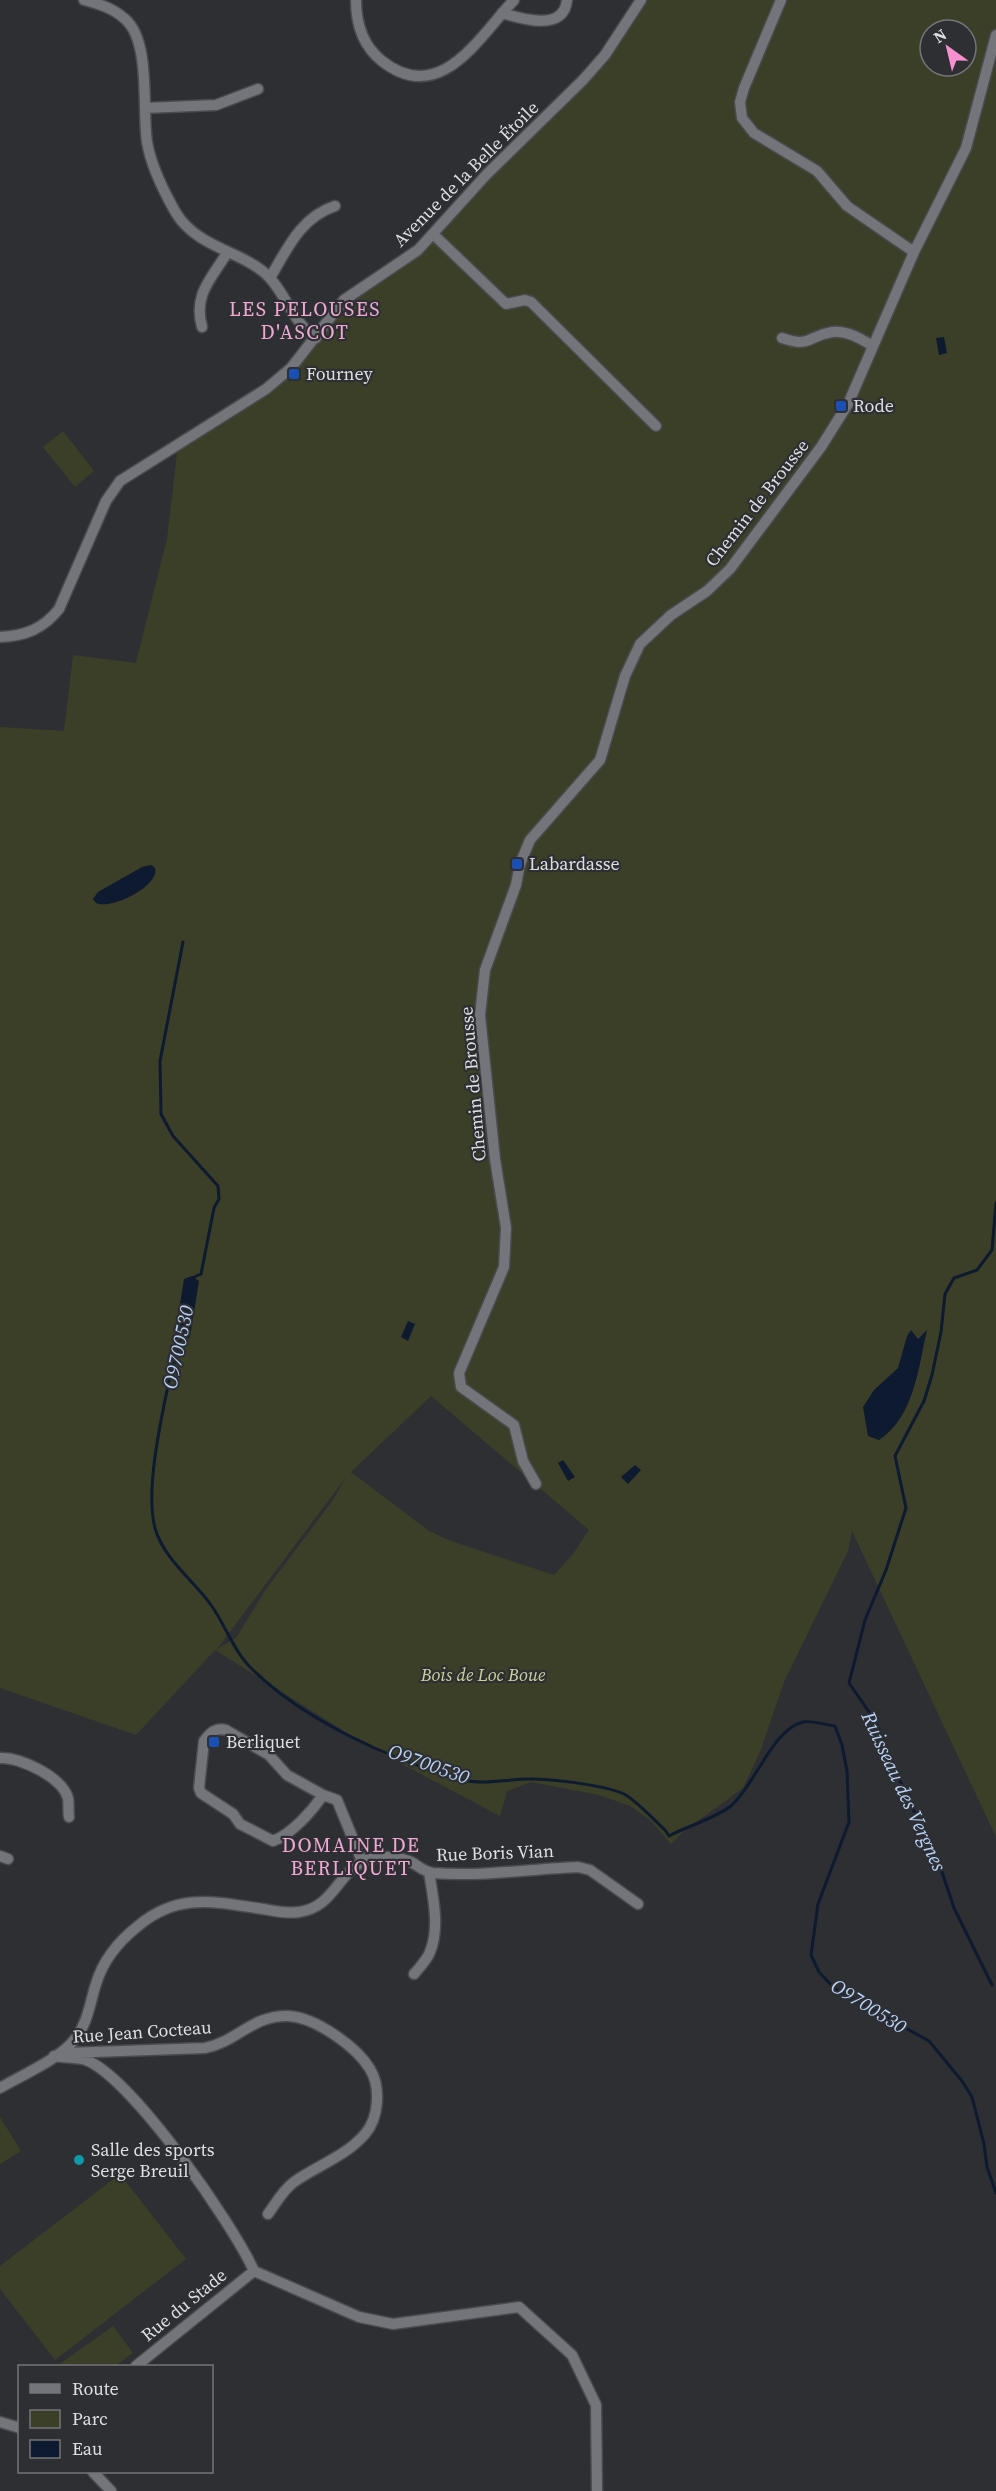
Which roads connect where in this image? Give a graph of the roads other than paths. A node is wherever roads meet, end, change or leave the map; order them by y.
1 (84, 0) edge
2 (356, 0) edge
3 (514, 0) edge
4 (567, 0) edge
5 (641, 0) edge
6 (781, 0) edge
7 (502, 13) junction
8 (996, 35) edge
9 (258, 89) dead end
10 (145, 108) junction
11 (335, 206) dead end
12 (433, 234) junction
13 (914, 252) junction
14 (227, 253) junction
15 (270, 278) junction
16 (202, 327) dead end
17 (316, 338) junction
18 (782, 338) dead end
19 (873, 346) junction
20 (654, 419) dead end
21 (0, 637) edge
22 (536, 1484) dead end
23 (0, 1758) edge
24 (323, 1795) junction
25 (69, 1817) dead end
26 (362, 1861) junction
27 (429, 1872) junction
28 (638, 1904) dead end
29 (414, 1974) dead end
30 (54, 2056) junction
31 (0, 2088) edge
32 (268, 2214) dead end
33 (254, 2271) junction
34 (138, 2365) edge
35 (0, 2422) edge
36 (18, 2427) edge
37 (94, 2473) edge
38 (111, 2491) edge
39 (597, 2491) edge

1 - 10 street
2 - 7 street
3 - 7 street
4 - 7 street
5 - 12 street, Avenue de la Belle Étoile
6 - 13 street
8 - 13 street, Chemin de Brousse
9 - 10 street
10 - 14 street
11 - 15 street
12 - 17 street, Avenue de la Belle Étoile
12 - 20 street
13 - 19 street, Chemin de Brousse
14 - 15 street
14 - 16 street
15 - 17 street
17 - 21 street, Avenue de la Belle Étoile
18 - 19 street
19 - 22 street, Chemin de Brousse
23 - 25 street
24 - 24 street
24 - 26 street
26 - 27 street, Rue Boris Vian
26 - 30 street
27 - 28 street, Rue Boris Vian
27 - 29 street
30 - 31 street
30 - 32 street, Rue Jean Cocteau
30 - 33 street
33 - 34 street, Rue du Stade
33 - 39 street
35 - 36 street
37 - 38 street

